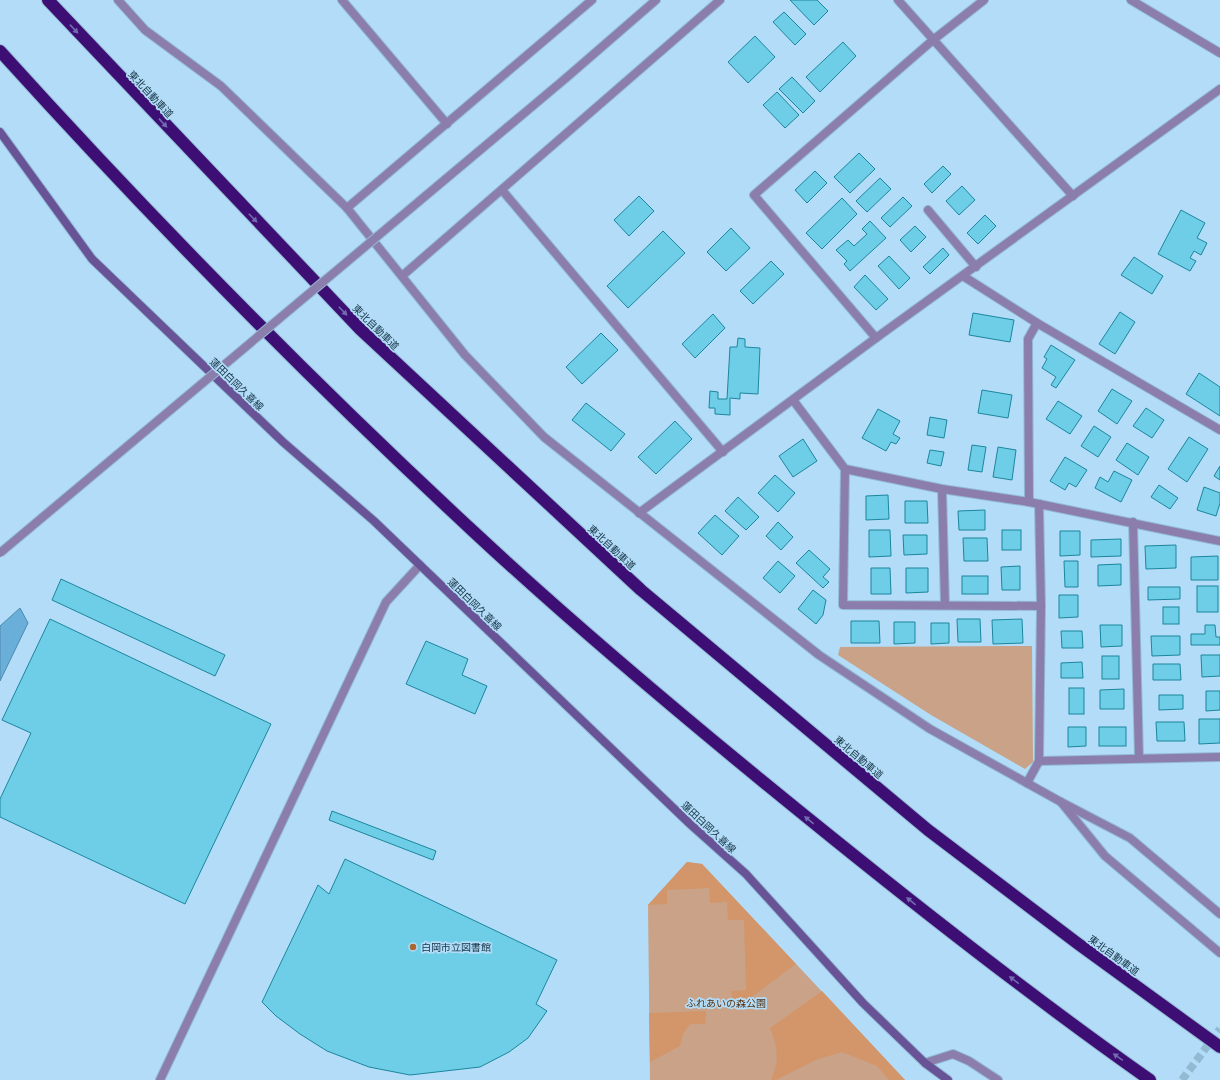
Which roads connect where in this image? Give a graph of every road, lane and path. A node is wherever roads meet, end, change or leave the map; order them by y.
1 (48, 0) edge
2 (118, 0) edge
3 (342, 0) edge
4 (656, 0) edge
5 (720, 0) edge
6 (898, 0) edge
7 (984, 0) edge
8 (1131, 0) edge
9 (588, 1) edge
10 (933, 40) junction
11 (0, 51) edge
12 (1220, 53) edge
13 (1220, 88) edge
14 (447, 124) junction
15 (0, 132) edge
16 (502, 190) junction
17 (1073, 196) junction
18 (347, 208) junction
19 (928, 210) dead end
20 (976, 267) junction
21 (402, 276) junction
22 (963, 276) junction
23 (1037, 323) junction
24 (876, 338) junction
25 (793, 400) junction
26 (1220, 430) edge
27 (723, 452) junction
28 (845, 469) junction
29 (942, 489) junction
30 (1029, 502) junction
31 (1039, 504) junction
32 (639, 513) junction
33 (1133, 522) junction
34 (1220, 541) edge
35 (0, 553) edge
36 (420, 566) junction
37 (945, 605) junction
38 (1041, 606) junction
39 (1220, 757) edge
40 (1139, 758) junction
41 (1039, 761) junction
42 (1027, 783) junction
43 (1061, 802) junction
44 (1220, 914) edge
45 (1220, 953) edge
46 (1220, 1046) edge
47 (925, 1063) junction
48 (160, 1080) edge
49 (948, 1080) edge
50 (998, 1080) edge
51 (1150, 1080) edge

1 -> 46 highway, 東北自動車道
2 - 18 street
3 - 14 street
4 - 35 street, bridge
5 - 16 street
6 - 10 street
7 - 10 street
8 - 12 street
9 - 14 street
10 - 17 street
10 - 24 street
51 -> 11 highway
13 - 17 street
14 - 18 street
15 - 36 main road, 蓮田白岡久喜線
16 - 21 street
16 - 27 street
17 - 20 street
18 - 21 street
19 - 20 street
20 - 22 street
21 - 32 street
22 - 23 street
22 - 24 street
23 - 26 street
23 - 30 street
24 - 25 street
25 - 27 street
25 - 28 street
27 - 32 street
28 - 29 street
28 - 37 street
29 - 30 street
29 - 37 street
30 - 31 street
31 - 33 street
31 - 38 street
32 - 42 street
33 - 34 street
33 - 40 street
36 - 47 main road, 蓮田白岡久喜線
36 - 48 street
37 - 38 street
38 - 41 street
39 - 40 street
40 - 41 street
41 - 42 street
42 - 43 street
43 - 44 street
43 - 45 street
47 - 49 main road, 蓮田白岡久喜線
47 - 50 street

